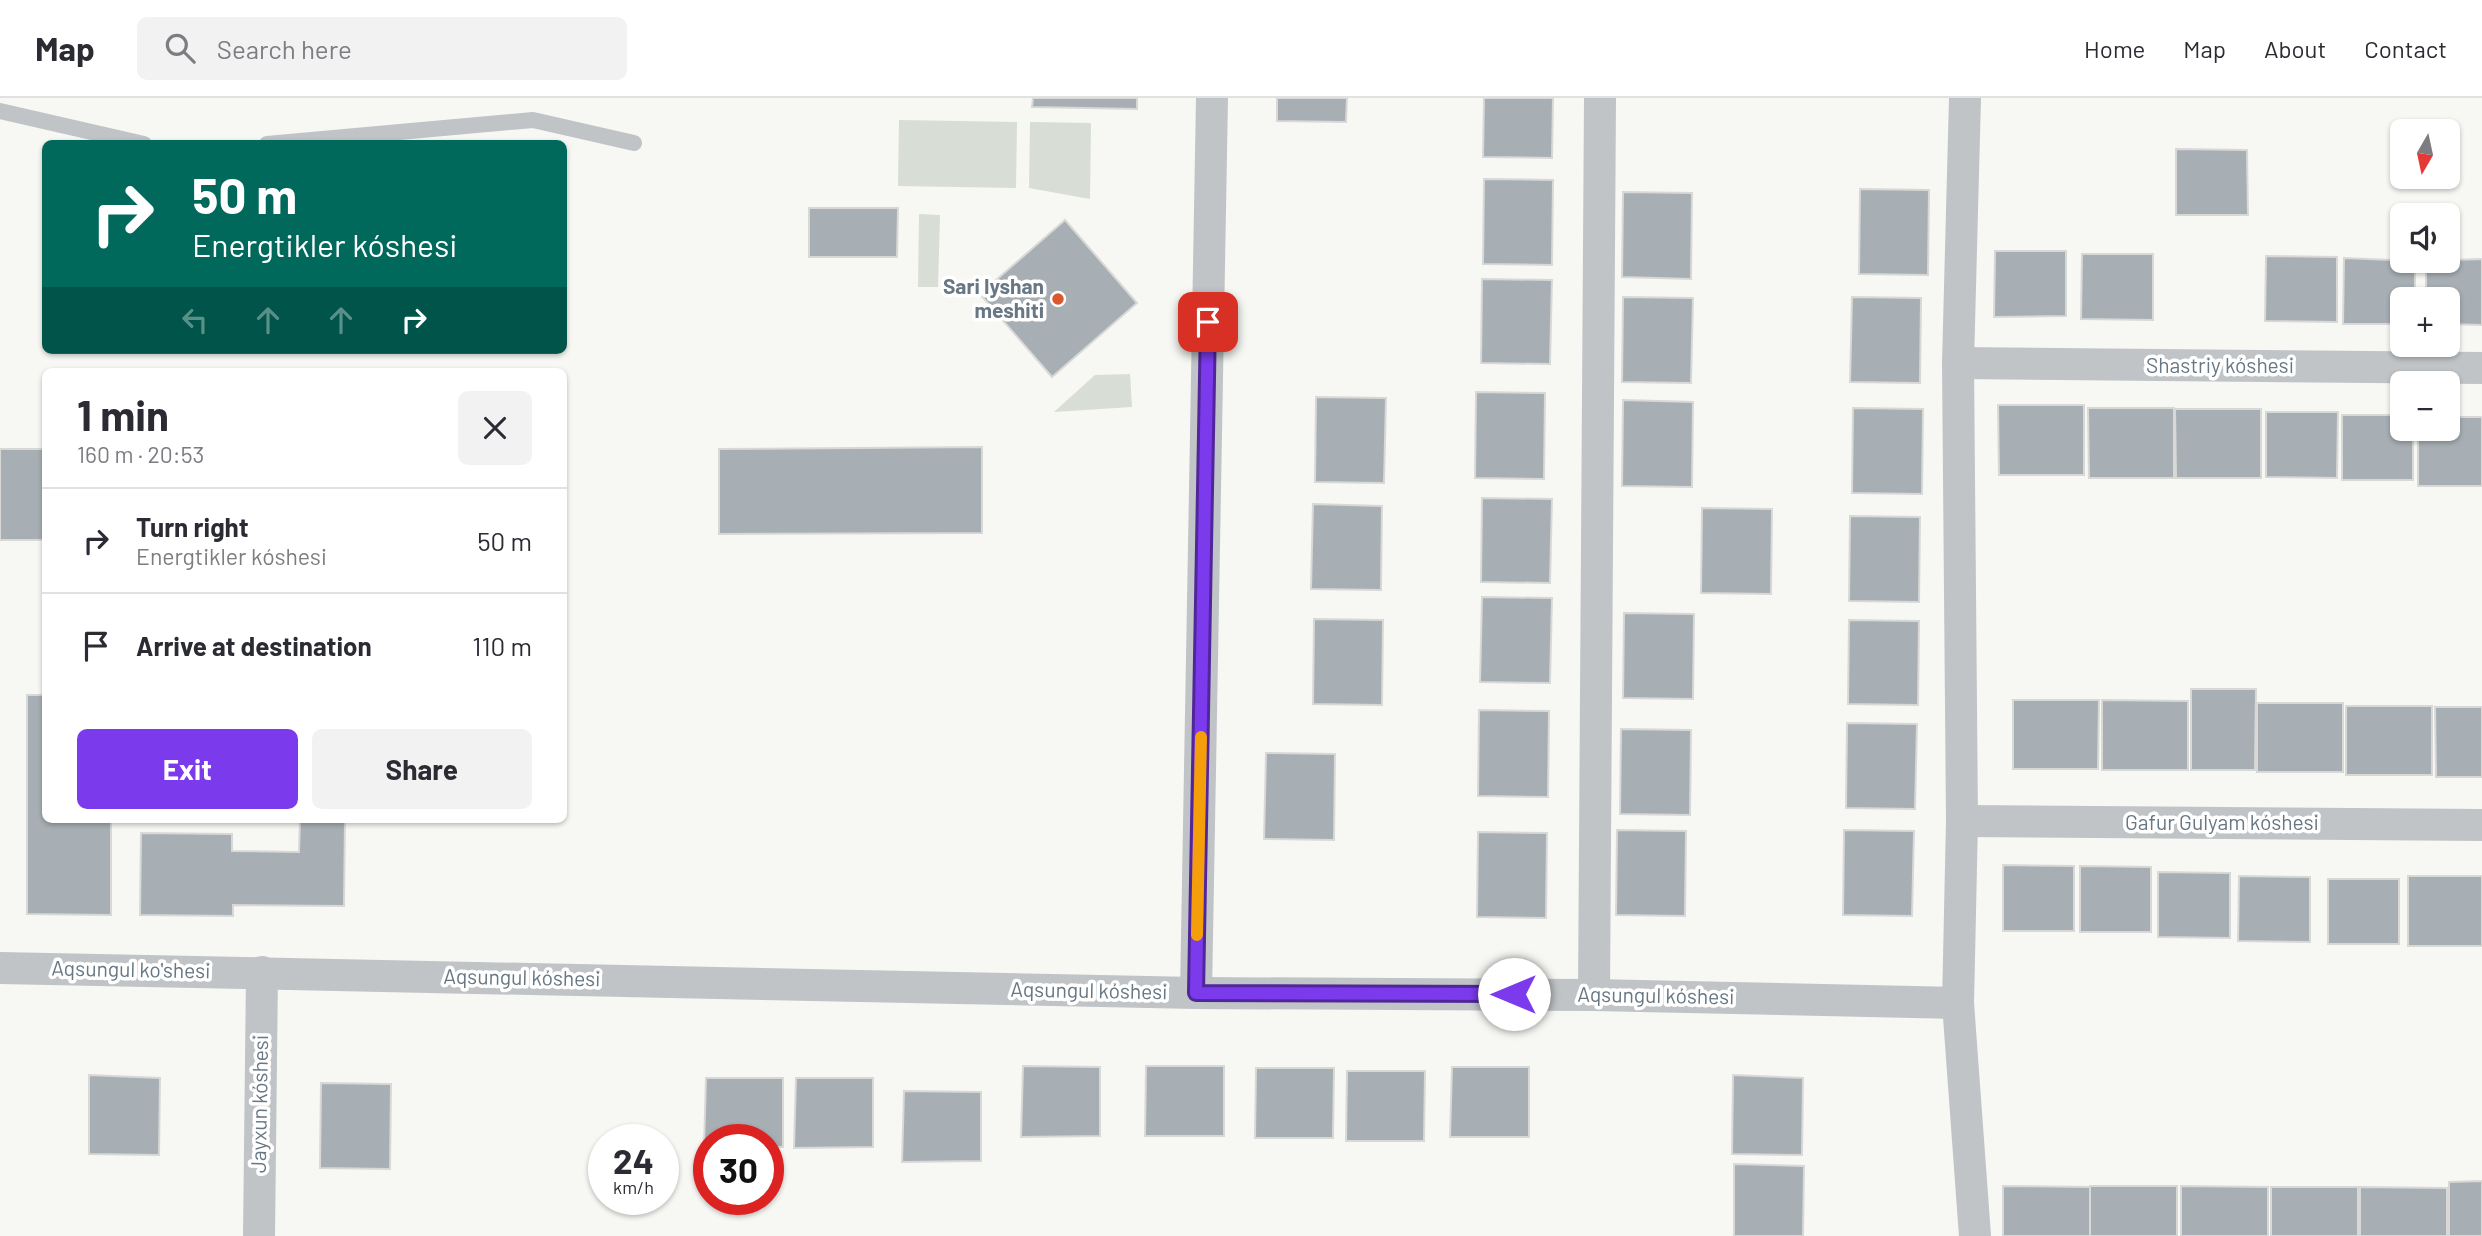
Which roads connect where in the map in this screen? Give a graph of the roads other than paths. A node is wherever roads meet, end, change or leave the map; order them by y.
1 (1212, 98) edge
2 (1600, 98) edge
3 (1965, 98) edge
4 (0, 111) edge
5 (127, 140) edge
6 (311, 140) edge
7 (634, 143) dead end
8 (1958, 363) junction
9 (2482, 368) edge
10 (1962, 821) junction
11 (2482, 825) edge
12 (0, 968) edge
13 (262, 972) junction
14 (1196, 993) junction
15 (1594, 995) junction
16 (1958, 1003) junction
17 (259, 1236) edge
18 (1975, 1236) edge

1 - 14 street
2 - 15 street
3 - 8 street
4 - 5 lane
6 - 7 lane
8 - 9 street, Shastriy kóshesi
8 - 10 street
10 - 11 street, Gafur Gulyam kóshesi
10 - 16 street
12 - 13 street, Aqsungul ko'shesi
13 - 14 street, Aqsungul kóshesi
13 - 17 street, Jayxun kóshesi
14 - 15 street, Aqsungul kóshesi
15 - 16 street, Aqsungul kóshesi
16 - 18 street

